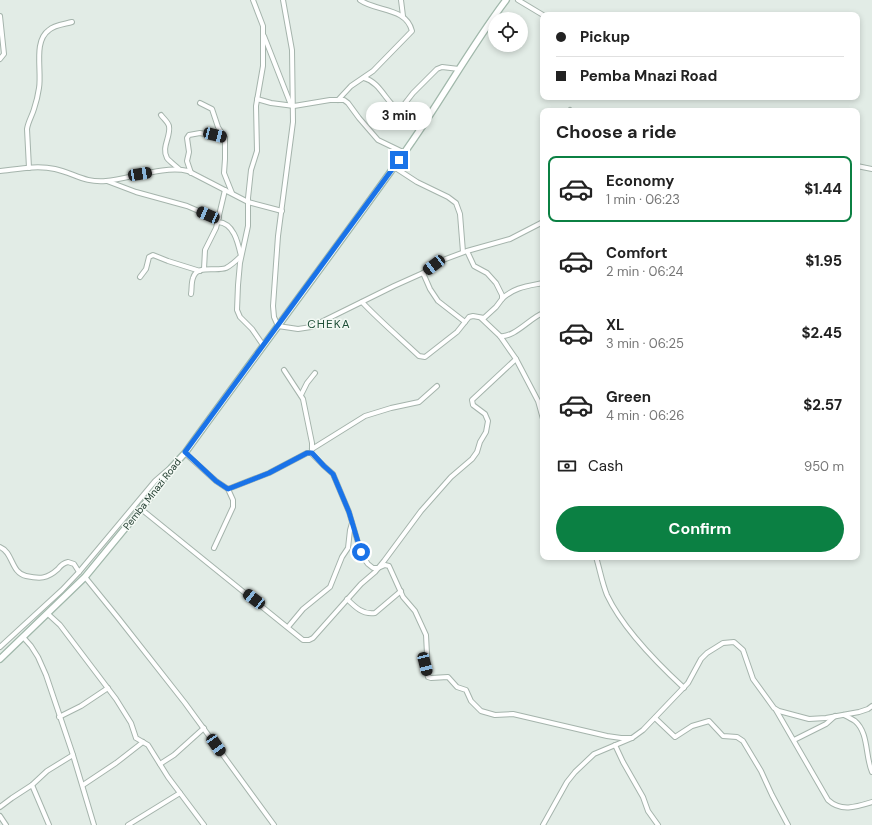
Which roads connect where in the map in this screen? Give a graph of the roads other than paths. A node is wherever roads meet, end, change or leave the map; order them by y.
1 (253, 0) edge
2 (278, 0) edge
3 (283, 0) edge
4 (360, 0) edge
5 (401, 0) edge
6 (506, 0) edge
7 (518, 0) edge
8 (284, 5) junction
9 (540, 13) edge
10 (0, 16) edge
11 (403, 16) junction
12 (72, 22) dead end
13 (263, 34) junction
14 (0, 59) edge
15 (459, 69) junction
16 (364, 78) junction
17 (257, 99) junction
18 (338, 100) junction
19 (200, 103) dead end
20 (292, 105) junction
21 (161, 115) dead end
22 (225, 138) junction
23 (405, 153) junction
24 (394, 167) junction
25 (860, 167) edge
26 (29, 168) junction
27 (179, 169) junction
28 (872, 169) edge
29 (0, 171) edge
30 (191, 173) junction
31 (107, 181) junction
32 (225, 190) junction
33 (232, 193) junction
34 (248, 202) junction
35 (282, 211) junction
36 (218, 220) junction
37 (540, 224) edge
38 (465, 252) junction
39 (241, 256) junction
40 (202, 270) junction
41 (423, 274) junction
42 (140, 277) dead end
43 (540, 283) edge
44 (191, 294) dead end
45 (502, 299) junction
46 (362, 302) junction
47 (540, 315) edge
48 (480, 318) junction
49 (465, 322) junction
50 (278, 326) junction
51 (500, 336) junction
52 (263, 346) junction
53 (516, 359) junction
54 (284, 370) dead end
55 (315, 373) dead end
56 (437, 386) dead end
57 (301, 396) junction
58 (540, 408) edge
59 (310, 450) junction
60 (185, 452) junction
61 (172, 467) junction
62 (228, 489) junction
63 (141, 510) junction
64 (352, 523) junction
65 (0, 546) edge
66 (214, 548) dead end
67 (597, 560) edge
68 (378, 568) junction
69 (79, 572) junction
70 (85, 577) junction
71 (401, 591) junction
72 (347, 599) junction
73 (48, 614) junction
74 (288, 627) junction
75 (23, 637) junction
76 (0, 647) edge
77 (0, 659) edge
78 (108, 688) junction
79 (684, 688) junction
80 (872, 706) edge
81 (774, 708) junction
82 (844, 715) junction
83 (835, 716) junction
84 (59, 717) junction
85 (655, 718) junction
86 (204, 728) junction
87 (632, 738) junction
88 (794, 740) junction
89 (143, 742) junction
90 (616, 745) junction
91 (73, 755) junction
92 (160, 764) junction
93 (872, 772) edge
94 (32, 785) junction
95 (83, 785) junction
96 (180, 793) junction
97 (872, 802) edge
98 (0, 807) edge
99 (0, 816) edge
100 (6, 825) edge
101 (49, 825) edge
102 (94, 825) edge
103 (128, 825) edge
104 (204, 825) edge
105 (274, 825) edge
106 (543, 825) edge
107 (658, 825) edge
108 (788, 825) edge

1 - 13 street
2 - 8 street
3 - 8 street
4 - 11 street
5 - 11 street
6 - 15 main road, Pemba Mnazi Road
7 - 9 street
8 - 20 street
10 - 14 street
11 - 16 street
12 - 26 street
13 - 17 street
13 - 20 street
15 - 16 street
15 - 23 main road, Pemba Mnazi Road
16 - 18 street
17 - 20 street
17 - 34 street
18 - 20 street
18 - 23 street
19 - 22 street
20 - 35 street
21 - 27 street
22 - 30 street
22 - 33 street
23 - 24 main road, Pemba Mnazi Road
24 - 38 street
24 - 50 main road, Pemba Mnazi Road
25 - 28 street
26 - 29 street
26 - 31 street
27 - 30 street
27 - 31 street
30 - 32 street
31 - 36 street
32 - 33 street
32 - 36 street
33 - 34 street
34 - 35 street
34 - 39 street
35 - 50 street
36 - 39 street
36 - 40 street
37 - 38 street
38 - 41 street
38 - 45 street
39 - 40 street
39 - 52 street
40 - 42 street
40 - 44 street
41 - 46 street
41 - 49 street
43 - 45 street
45 - 48 street
46 - 49 street
46 - 50 street
47 - 51 street
48 - 49 street
48 - 51 street
50 - 52 main road, Pemba Mnazi Road
51 - 53 street
52 - 60 main road, Pemba Mnazi Road
53 - 58 street
53 - 68 street
54 - 57 street
55 - 57 street
56 - 59 street
57 - 59 street
59 - 62 street
59 - 64 street
60 - 61 main road, Pemba Mnazi Road
60 - 62 street
61 - 63 main road, Pemba Mnazi Road
61 - 69 street
62 - 66 street
63 - 70 main road, Pemba Mnazi Road
63 - 74 street
64 - 68 street
64 - 74 street
65 - 69 street
67 - 79 street
68 - 71 street
68 - 72 street
69 - 76 street
70 - 73 main road, Pemba Mnazi Road
70 - 86 street
71 - 72 street
71 - 87 street
72 - 74 street
73 - 75 main road, Pemba Mnazi Road
73 - 78 street
75 - 77 main road, Pemba Mnazi Road
75 - 84 street
78 - 84 street
78 - 89 street
79 - 81 street
79 - 85 street
80 - 82 street
81 - 83 street
81 - 88 street
82 - 83 street
82 - 93 street
83 - 88 street
84 - 91 street
85 - 87 street
85 - 108 street
86 - 92 street
86 - 105 street
87 - 90 street
88 - 97 street
89 - 92 street
89 - 95 street
90 - 106 street
90 - 107 street
91 - 94 street
91 - 95 street
92 - 96 street
94 - 98 street
94 - 101 street
95 - 102 street
96 - 103 street
96 - 104 street
99 - 100 street

